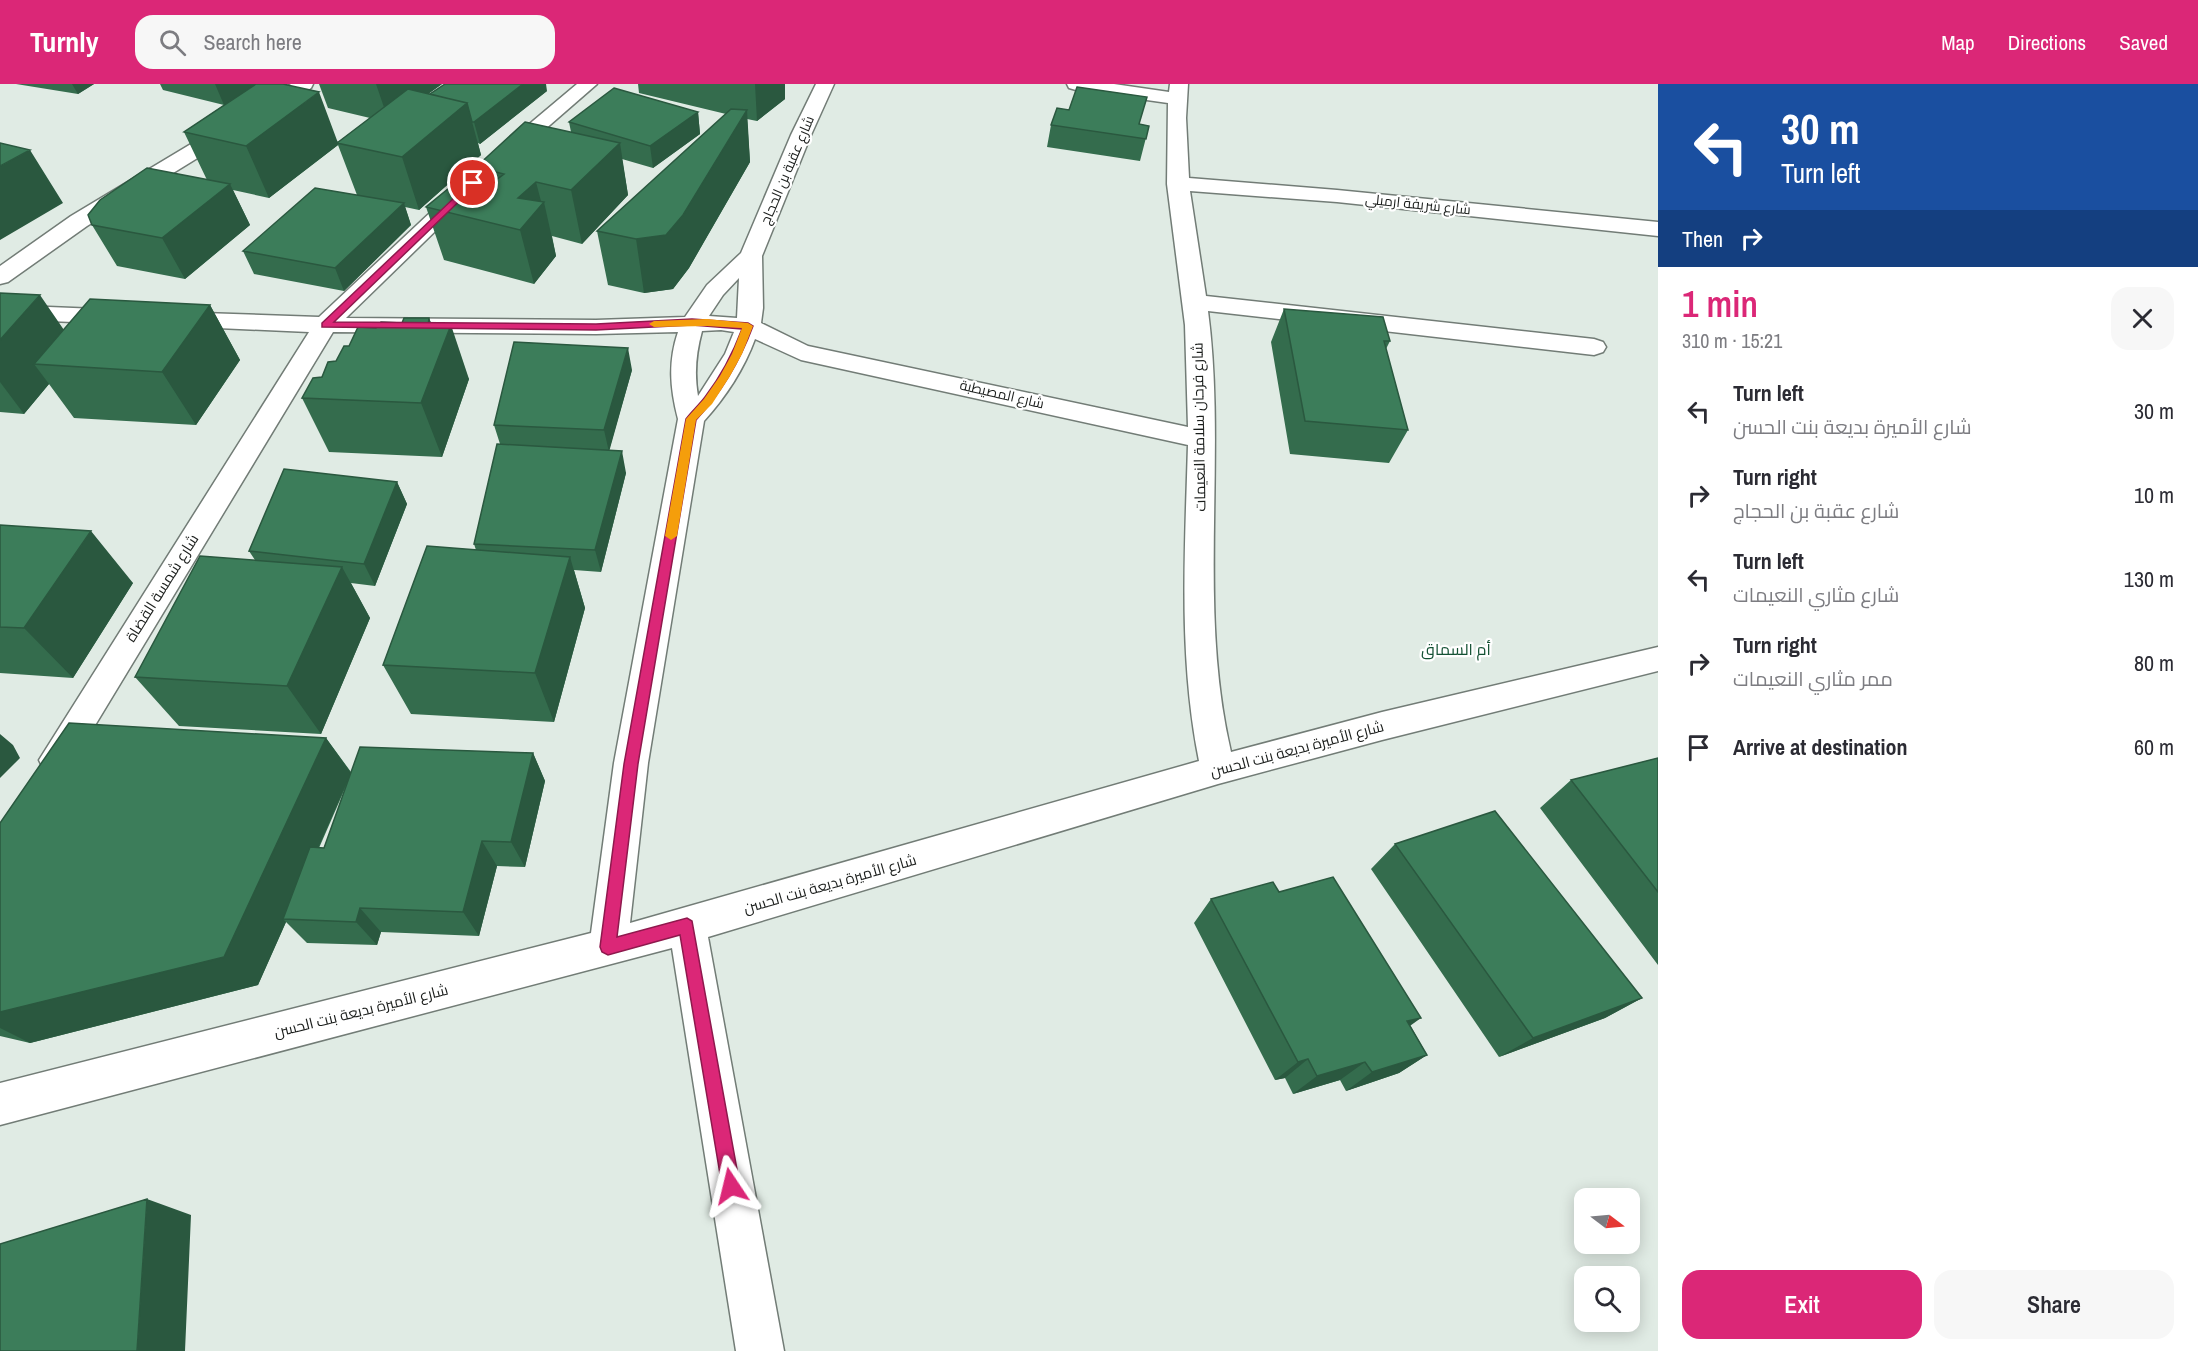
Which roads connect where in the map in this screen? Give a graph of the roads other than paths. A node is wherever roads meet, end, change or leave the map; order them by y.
1 (304, 84) edge
2 (588, 84) edge
3 (825, 84) edge
4 (1076, 84) edge
5 (1178, 92) edge
6 (1178, 184) junction
7 (1658, 229) edge
8 (751, 256) junction
9 (0, 277) edge
10 (1195, 302) junction
11 (0, 312) edge
12 (692, 322) junction
13 (325, 325) junction
14 (748, 326) junction
15 (596, 327) junction
16 (1594, 347) dead end
17 (684, 348) junction
18 (801, 352) junction
19 (737, 354) junction
20 (691, 419) junction
21 (1203, 439) junction
22 (1658, 659) edge
23 (1218, 770) junction
24 (41, 785) edge
25 (687, 926) junction
26 (608, 947) junction
27 (0, 1104) edge
28 (760, 1351) edge

1 - 9 street
2 - 13 street, شارع شمسة القضاة
3 - 8 street, شارع عقبة بن الحجاج
4 - 5 street
5 - 6 street, شارع فرحان سلامة النعيمات
6 - 7 street, شارع شريفة ارميلي
6 - 10 street, شارع فرحان سلامة النعيمات
8 - 12 street, شارع عقبة بن الحجاج
8 - 14 street, شارع عقبة بن الحجاج
10 - 16 street
10 - 21 street, شارع فرحان سلامة النعيمات
11 - 13 street
12 - 14 street
12 - 15 street
12 - 17 street, شارع عقبة بن الحجاج
13 - 15 street
13 - 24 street, شارع شمسة القضاة
14 - 18 street, شارع المصيطبة
14 - 19 street, شارع عقبة بن الحجاج
15 - 17 street, شارع المصيطبة
17 - 19 street, شارع المصيطبة
17 - 20 street, شارع عقبة بن الحجاج
18 - 19 street, شارع المصيطبة
18 - 21 street, شارع المصيطبة
19 - 20 street, شارع عقبة بن الحجاج
20 - 26 street, شارع عقبة بن الحجاج
21 - 23 street, شارع فرحان سلامة النعيمات
22 - 23 street, شارع الأميرة بديعة بنت الحسن
23 - 25 street, شارع الأميرة بديعة بنت الحسن
25 - 26 street, شارع الأميرة بديعة بنت الحسن
25 - 28 street
26 - 27 street, شارع الأميرة بديعة بنت الحسن

